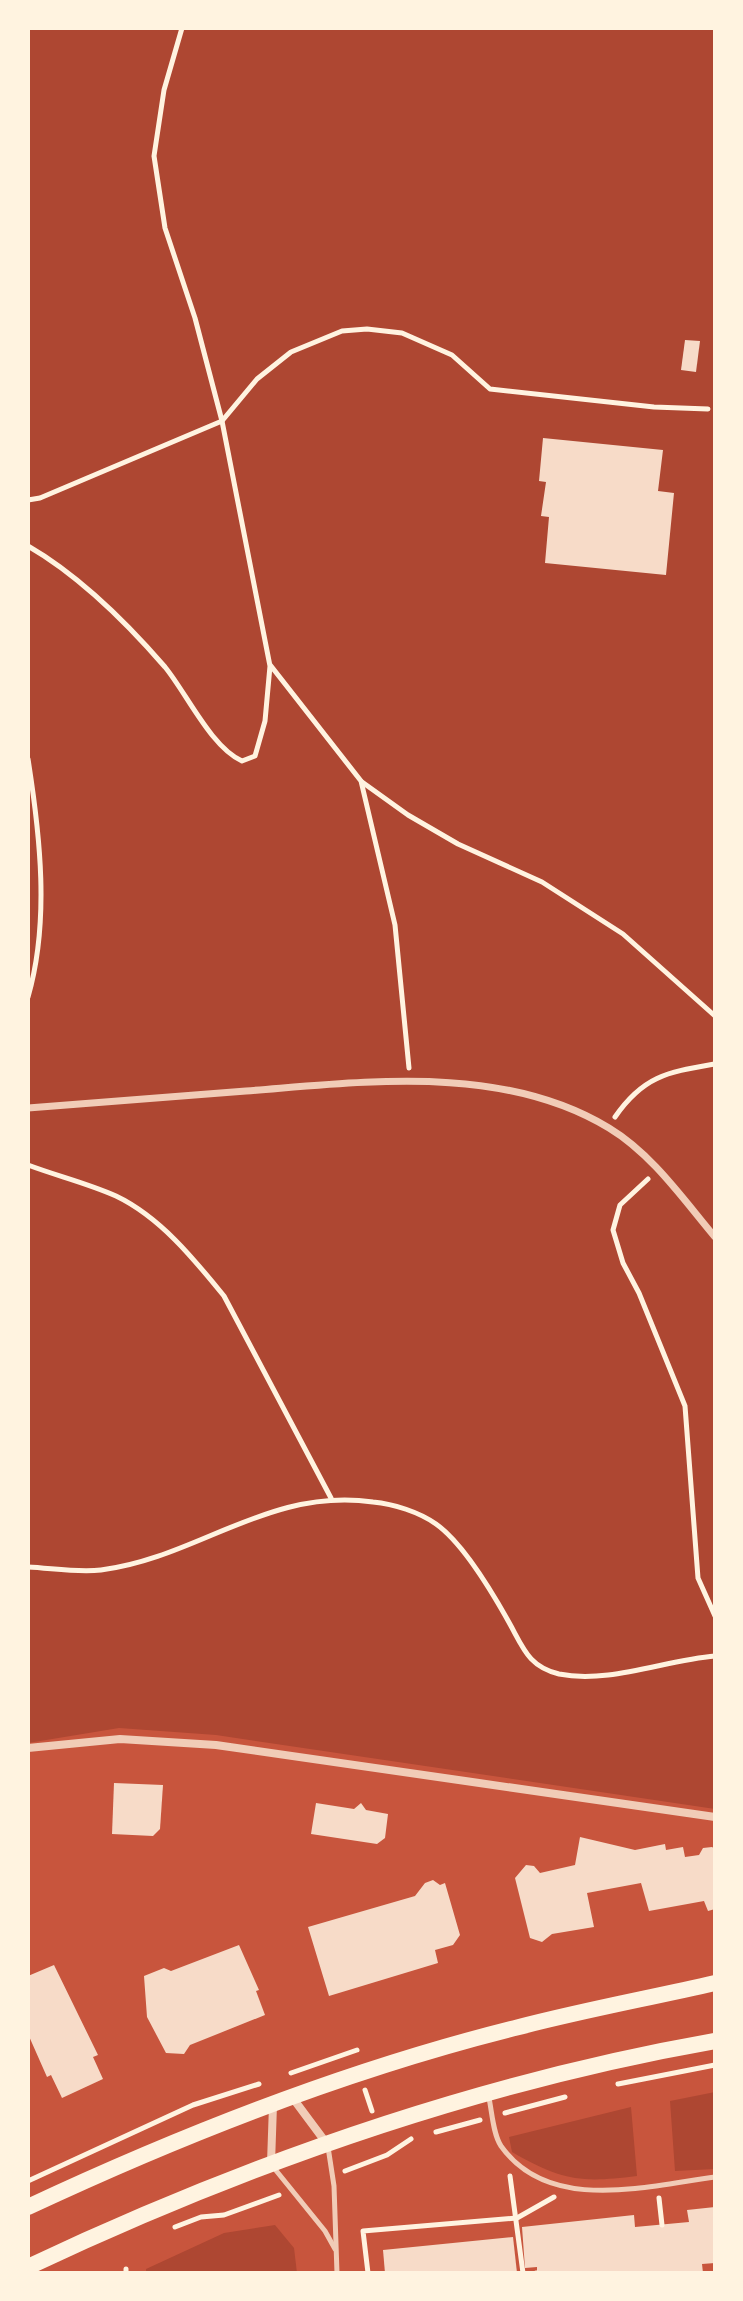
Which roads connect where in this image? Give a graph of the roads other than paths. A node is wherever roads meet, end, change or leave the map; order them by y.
1 (28, 1108) edge
2 (715, 1237) edge
3 (28, 1748) edge
4 (715, 1817) edge
5 (715, 1983) edge
6 (715, 2041) edge
7 (488, 2093) junction
8 (292, 2097) junction
9 (273, 2104) junction
10 (327, 2144) junction
11 (271, 2164) junction
12 (715, 2177) edge
13 (28, 2207) edge
14 (335, 2250) junction
15 (28, 2267) edge
16 (337, 2273) edge

1 - 2 street
3 - 4 street
5 - 8 main road
6 - 7 main road
7 - 10 main road
7 - 12 lane
8 - 9 main road
8 - 10 street
9 - 11 street
9 - 13 main road
10 - 11 main road
10 - 14 lane
11 - 14 lane
11 - 15 main road
14 - 16 lane

